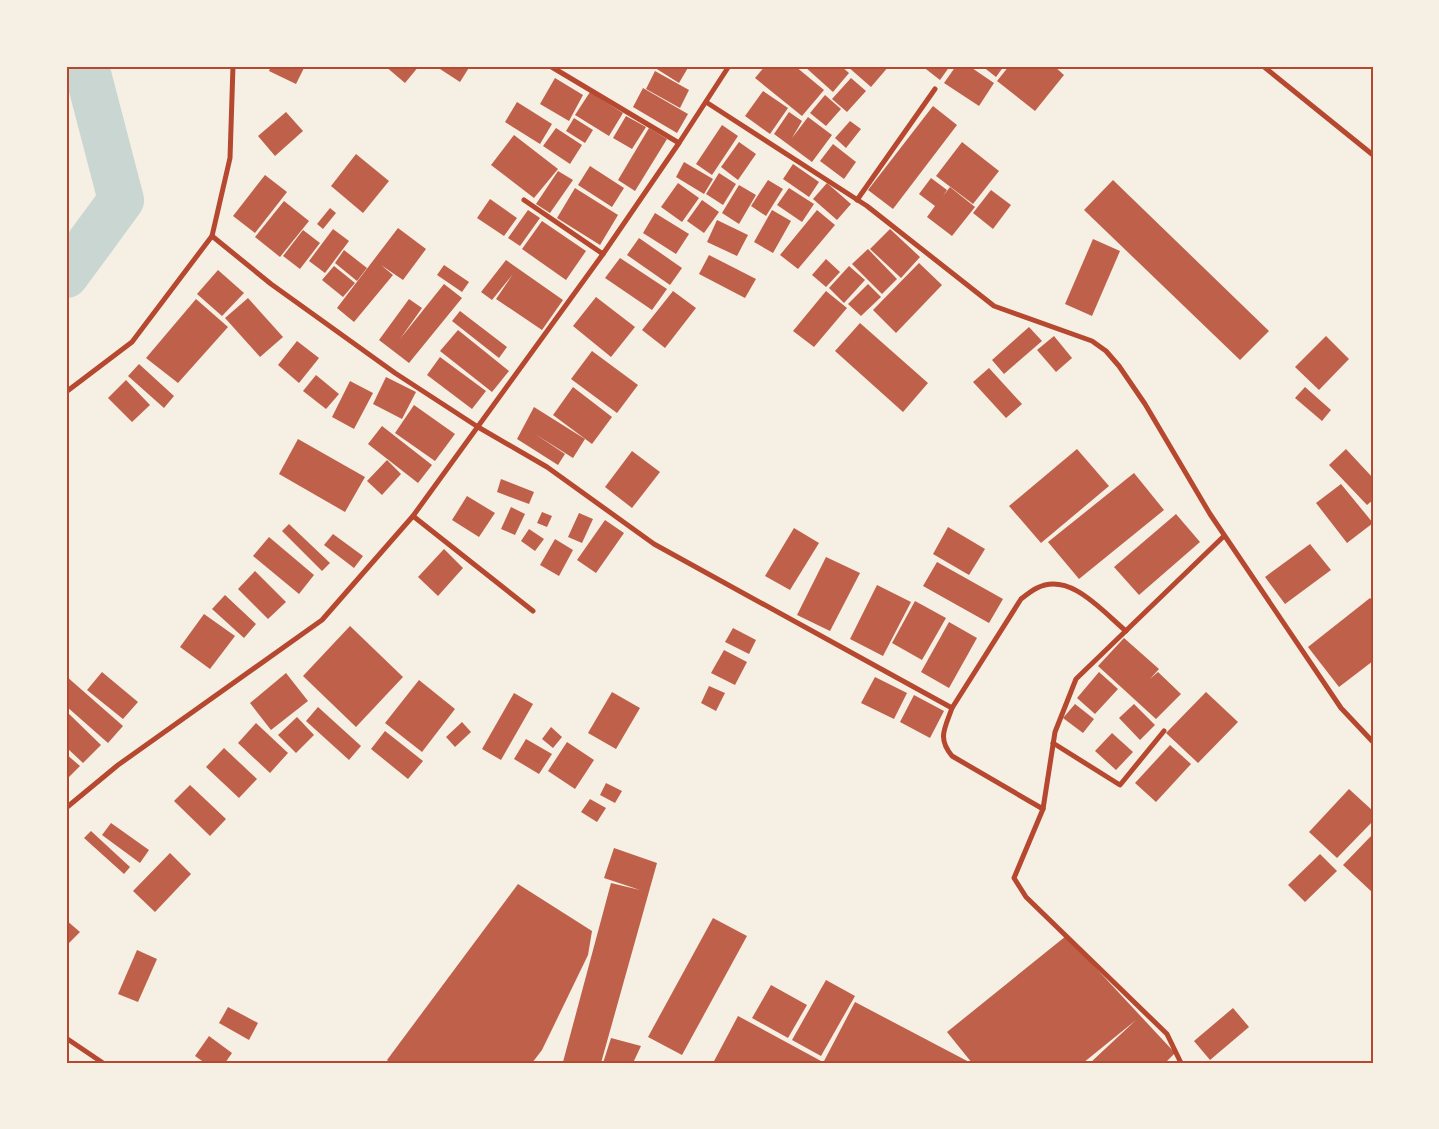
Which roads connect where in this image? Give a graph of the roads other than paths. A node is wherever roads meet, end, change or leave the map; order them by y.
1 (233, 66) edge
2 (550, 66) edge
3 (729, 66) edge
4 (1264, 66) edge
5 (936, 89) dead end
6 (706, 102) junction
7 (679, 143) junction
8 (1373, 155) edge
9 (524, 200) dead end
10 (857, 200) junction
11 (212, 236) junction
12 (602, 254) junction
13 (66, 392) edge
14 (478, 427) junction
15 (413, 516) junction
16 (1224, 536) junction
17 (533, 611) dead end
18 (1126, 631) junction
19 (952, 708) junction
20 (1164, 731) dead end
21 (1373, 742) edge
22 (1053, 743) junction
23 (66, 808) edge
24 (1043, 809) junction
25 (66, 1038) edge
26 (103, 1063) edge
27 (1182, 1063) edge

1 - 11 street
2 - 7 street
3 - 6 street
4 - 8 street
5 - 10 street
6 - 7 street
6 - 10 street
7 - 12 street
9 - 12 street
10 - 16 street
11 - 13 street
11 - 14 street
12 - 14 street
14 - 15 street
14 - 19 street
15 - 17 street
15 - 23 street
16 - 18 street
16 - 21 street
18 - 19 street
18 - 22 street
19 - 24 street
20 - 22 street
22 - 24 street
24 - 27 street
25 - 26 street

